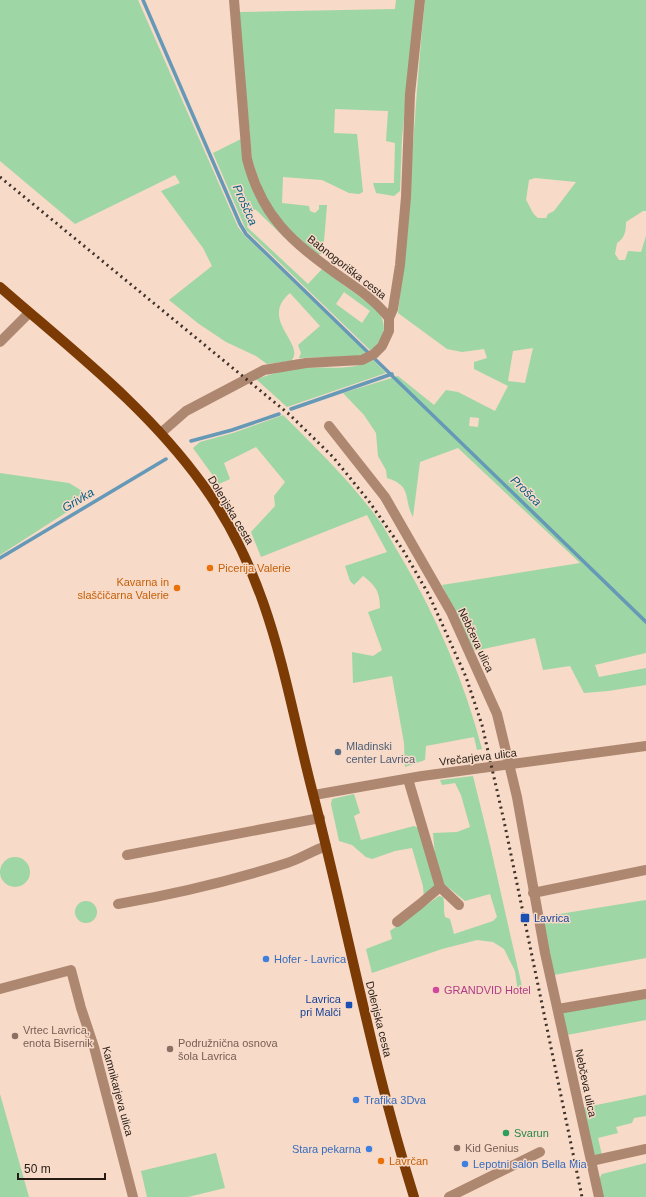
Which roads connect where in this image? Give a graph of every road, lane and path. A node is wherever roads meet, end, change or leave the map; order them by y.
1 (234, 0) edge
2 (420, 0) edge
3 (0, 287) edge
4 (30, 313) junction
5 (389, 318) junction
6 (0, 342) edge
7 (330, 426) dead end
8 (162, 432) junction
9 (646, 746) edge
10 (510, 765) junction
11 (408, 779) junction
12 (314, 795) junction
13 (320, 818) junction
14 (326, 846) junction
15 (127, 855) dead end
16 (646, 870) edge
17 (440, 887) junction
18 (533, 893) junction
19 (118, 904) dead end
20 (459, 905) dead end
21 (396, 922) dead end
22 (0, 989) edge
23 (646, 994) edge
24 (558, 1009) junction
25 (646, 1149) edge
26 (540, 1152) dead end
27 (591, 1161) junction
28 (134, 1197) edge
29 (414, 1197) edge
30 (449, 1197) edge
31 (599, 1197) edge

1 - 5 street, Babnogoriška cesta
2 - 5 street, Babnogoriška cesta
3 - 4 main road, Dolenjska cesta
4 - 6 street
4 - 8 main road, Dolenjska cesta
5 - 8 street
7 - 10 street, Nebčeva ulica
8 - 12 main road, Dolenjska cesta
9 - 10 street, Vrečarjeva ulica
10 - 11 street, Vrečarjeva ulica
10 - 18 street, Nebčeva ulica
11 - 12 street, Vrečarjeva ulica
11 - 17 street
12 - 13 main road, Dolenjska cesta
13 - 14 main road, Dolenjska cesta
13 - 15 street
14 - 19 street
14 - 29 main road, Dolenjska cesta
16 - 18 street
17 - 20 street
17 - 21 street
18 - 24 street, Nebčeva ulica
22 - 28 street, Kamnikarjeva ulica
23 - 24 street
24 - 27 street, Nebčeva ulica
25 - 27 street
26 - 30 street
27 - 31 street, Nebčeva ulica

